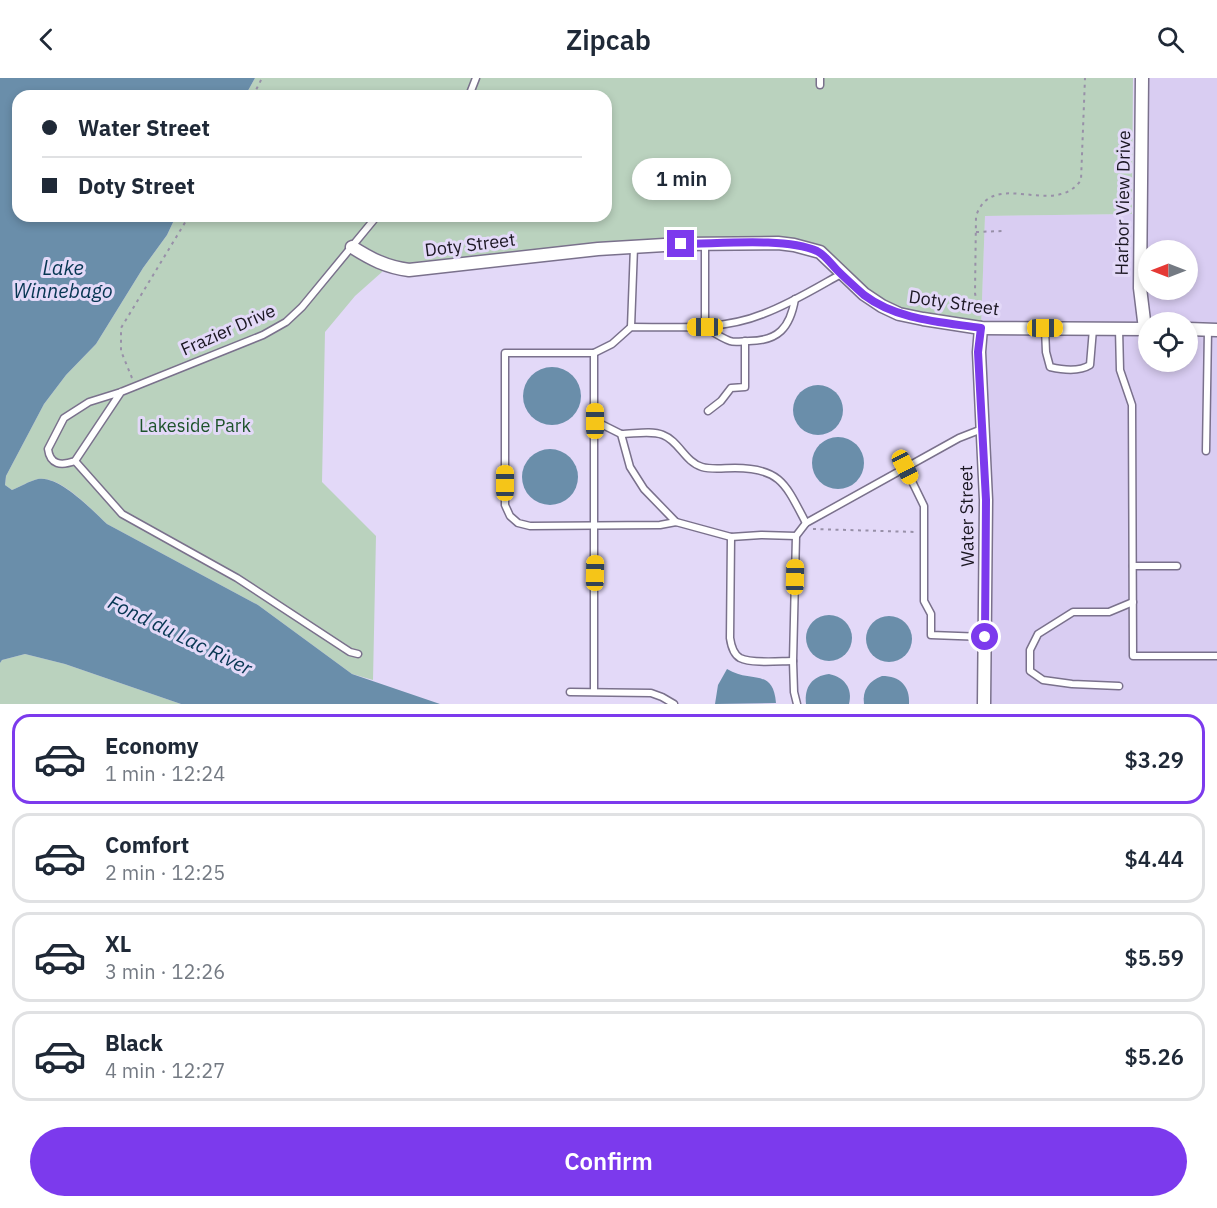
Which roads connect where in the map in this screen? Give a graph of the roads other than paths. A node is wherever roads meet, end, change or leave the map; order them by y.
1 (1142, 78) edge
2 (372, 222) edge
3 (705, 244) junction
4 (352, 247) junction
5 (634, 247) junction
6 (841, 274) junction
7 (795, 299) junction
8 (1144, 312) edge
9 (631, 327) junction
10 (705, 327) junction
11 (981, 328) junction
12 (1045, 328) junction
13 (1093, 328) junction
14 (1119, 329) junction
15 (1138, 329) edge
16 (1212, 330) edge
17 (745, 341) junction
18 (594, 353) junction
19 (121, 392) junction
20 (708, 411) dead end
21 (595, 421) junction
22 (982, 429) junction
23 (621, 434) junction
24 (1206, 451) dead end
25 (75, 461) junction
26 (905, 467) junction
27 (676, 522) junction
28 (806, 523) junction
29 (596, 526) junction
30 (796, 536) junction
31 (731, 537) junction
32 (1133, 566) junction
33 (1177, 566) dead end
34 (1133, 602) junction
35 (985, 637) junction
36 (358, 654) dead end
37 (1217, 656) edge
38 (793, 661) junction
39 (1119, 686) dead end
40 (594, 691) junction
41 (570, 692) dead end
42 (674, 704) edge
43 (797, 704) edge
44 (984, 704) edge

1 - 8 street, Harbor View Drive
2 - 4 lane, Frazier Drive
3 - 5 street, Doty Street
3 - 6 street, Doty Street
3 - 10 lane
4 - 5 street, Doty Street
4 - 19 lane, Frazier Drive
5 - 9 lane
6 - 7 lane
6 - 11 street, Doty Street
7 - 10 lane
7 - 17 lane
9 - 10 lane
9 - 18 lane
10 - 17 lane
11 - 12 street, Doty Street
11 - 22 street, Water Street
12 - 13 street, Doty Street
12 - 13 lane
13 - 14 street, Doty Street
14 - 15 street, Doty Street
14 - 32 lane
16 - 24 lane
17 - 20 lane
18 - 21 lane
18 - 29 lane
19 - 25 lane
19 - 25 lane, Frazier Drive
21 - 23 lane
21 - 29 lane
22 - 26 lane
22 - 35 street, Water Street
23 - 27 lane
23 - 28 lane
25 - 36 lane
26 - 28 lane
26 - 35 lane
27 - 29 lane
27 - 31 lane
28 - 30 lane
29 - 40 lane
30 - 31 lane
30 - 38 lane
31 - 38 lane
32 - 33 lane
32 - 34 lane
34 - 37 lane
34 - 39 lane
35 - 44 street, Water Street
38 - 43 lane
40 - 41 lane
40 - 42 lane

